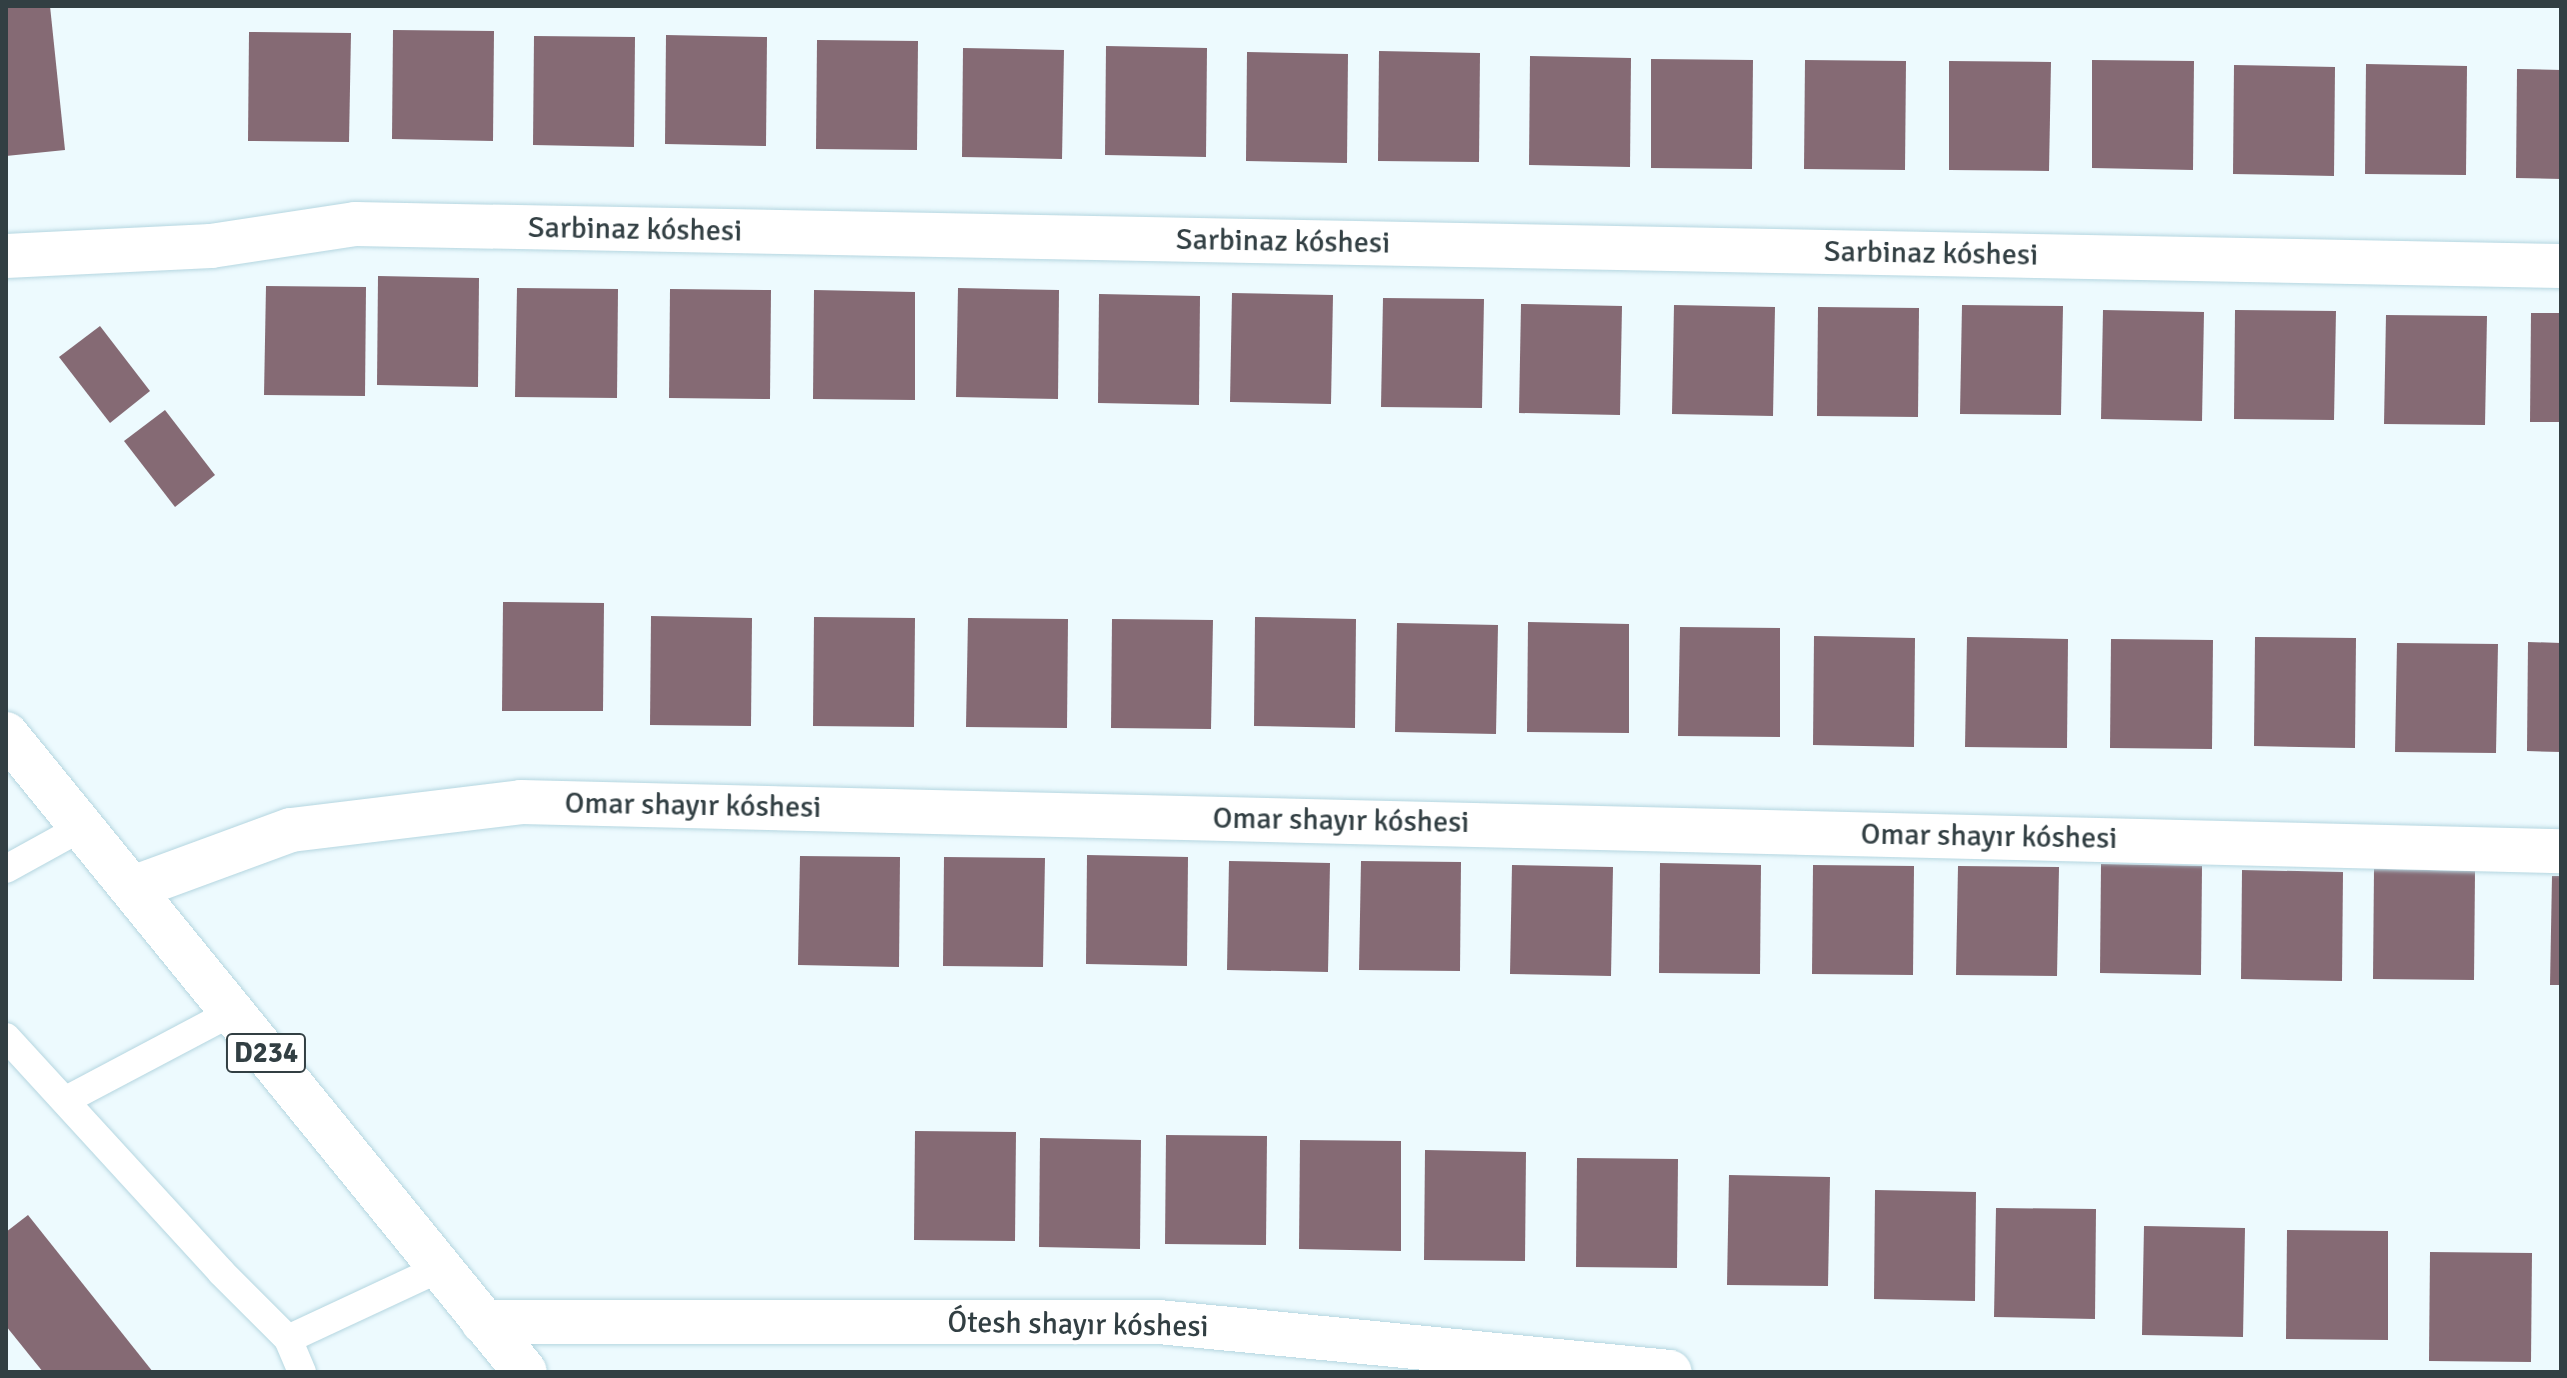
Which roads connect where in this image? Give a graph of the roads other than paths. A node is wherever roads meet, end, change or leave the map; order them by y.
1 (6, 256) edge
2 (2561, 266) edge
3 (6, 734) edge
4 (82, 827) junction
5 (2561, 851) edge
6 (6, 869) edge
7 (133, 888) junction
8 (232, 1012) junction
9 (6, 1037) edge
10 (66, 1100) junction
11 (440, 1268) junction
12 (483, 1322) junction
13 (288, 1339) junction
14 (302, 1372) edge
15 (525, 1372) edge
16 (1670, 1372) edge

1 - 2 street, Sarbinaz kóshesi
3 - 4 street, D234
4 - 6 lane
4 - 7 street, D234
5 - 7 street, Omar shayır kóshesi
7 - 8 street, D234
8 - 10 lane
8 - 11 street, D234
9 - 10 lane
10 - 13 lane
11 - 12 street, D234
11 - 13 lane
12 - 15 street, D234
12 - 16 street, Ótesh shayır kóshesi
13 - 14 lane

